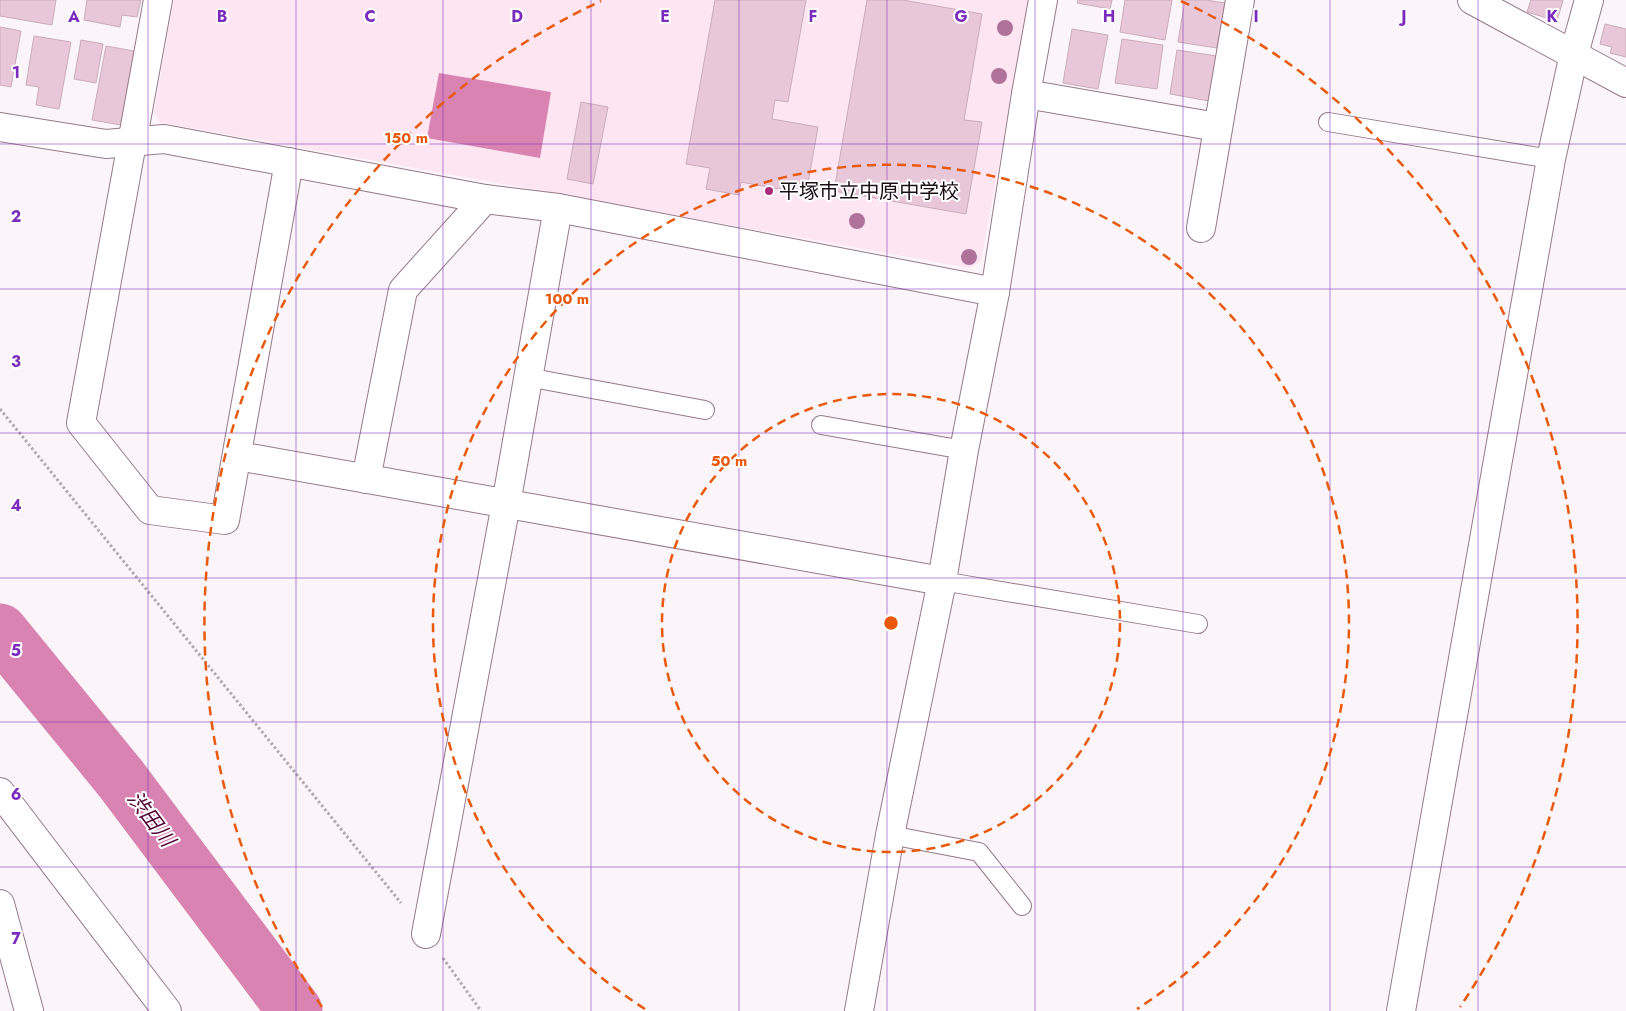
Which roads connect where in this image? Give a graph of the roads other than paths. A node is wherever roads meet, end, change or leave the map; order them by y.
1 (158, 0) edge
2 (1043, 0) edge
3 (1240, 0) edge
4 (1472, 0) edge
5 (1589, 0) edge
6 (1574, 54) junction
7 (1626, 83) edge
8 (1026, 94) junction
9 (1328, 122) dead end
10 (0, 127) edge
11 (1218, 128) junction
12 (132, 141) junction
13 (1551, 159) junction
14 (289, 162) junction
15 (485, 199) junction
16 (558, 208) junction
17 (1201, 228) dead end
18 (995, 292) junction
19 (528, 377) junction
20 (705, 410) dead end
21 (821, 425) dead end
22 (964, 450) junction
23 (238, 456) junction
24 (366, 479) junction
25 (506, 504) junction
26 (942, 581) junction
27 (1198, 624) dead end
28 (0, 792) edge
29 (890, 835) junction
30 (0, 904) edge
31 (1022, 906) dead end
32 (426, 934) road end
33 (29, 1011) edge
34 (167, 1011) edge
35 (859, 1011) edge
36 (1401, 1011) edge

1 - 12 street
2 - 8 street
3 - 11 street
4 - 6 street
5 - 6 street
6 - 7 street
6 - 13 street
8 - 11 street
8 - 18 street
9 - 13 lane
10 - 12 street
11 - 17 street
12 - 14 street
12 - 23 street
13 - 36 street
14 - 15 street
14 - 23 street
15 - 16 street
15 - 24 street
16 - 18 street
16 - 19 street
18 - 22 street
19 - 20 lane
19 - 25 street
21 - 22 lane
22 - 26 street
23 - 24 street
24 - 25 street
25 - 26 street
25 - 32 street
26 - 27 lane
26 - 29 street
28 - 34 street
29 - 31 lane
29 - 35 street
30 - 33 street

